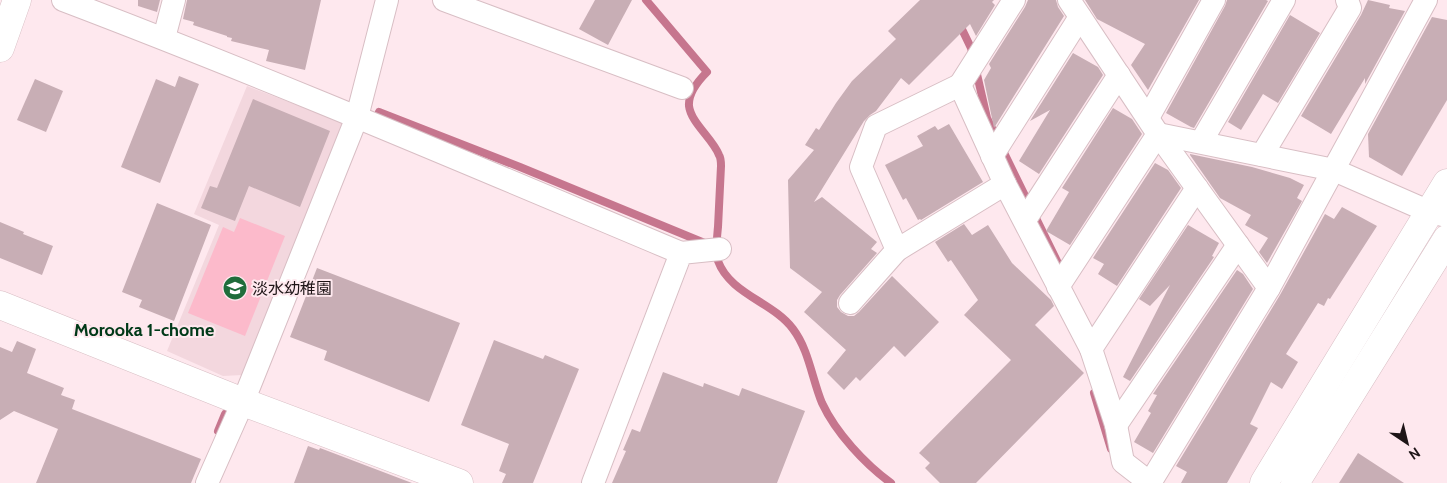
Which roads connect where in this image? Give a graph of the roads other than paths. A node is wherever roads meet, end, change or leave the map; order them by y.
1 (17, 0) edge
2 (63, 0) edge
3 (174, 0) edge
4 (387, 0) edge
5 (444, 0) edge
6 (1014, 0) edge
7 (1214, 0) edge
8 (1284, 0) edge
9 (1347, 0) edge
10 (1426, 0) edge
11 (1075, 8) edge
12 (164, 38) junction
13 (0, 48) edge
14 (1119, 75) junction
15 (960, 86) junction
16 (682, 88) dead end
17 (357, 117) junction
18 (1153, 126) junction
19 (1201, 142) junction
20 (1262, 155) junction
21 (992, 156) junction
22 (1334, 170) junction
23 (1447, 183) edge
24 (1005, 184) junction
25 (1197, 188) junction
26 (1438, 214) edge
27 (1025, 220) junction
28 (1447, 239) edge
29 (1238, 245) junction
30 (720, 249) dead end
31 (897, 250) junction
32 (681, 253) junction
33 (1058, 287) junction
34 (1269, 288) junction
35 (850, 303) dead end
36 (0, 305) edge
37 (1091, 349) junction
38 (243, 402) junction
39 (1116, 425) junction
40 (207, 483) edge
41 (459, 483) edge
42 (593, 483) edge
43 (1264, 483) edge
44 (1296, 483) edge

1 - 13 street
2 - 12 street
3 - 12 street
4 - 17 street
5 - 16 street
6 - 15 street
7 - 18 street
8 - 19 street
9 - 20 street
10 - 22 street
11 - 14 street
11 - 21 street
12 - 17 street
14 - 18 street
14 - 27 street
15 - 21 street
15 - 31 street
17 - 32 street
17 - 38 street
18 - 19 street
18 - 25 street
18 - 33 street
19 - 20 street
20 - 22 street
21 - 24 street
22 - 26 street
22 - 34 street
23 - 26 street
24 - 27 street
24 - 31 street
25 - 29 street
25 - 37 street
26 - 43 street
27 - 33 street
28 - 44 street
29 - 34 street
29 - 39 street
30 - 32 street
31 - 35 street
32 - 42 street
33 - 37 street
34 - 39 street
36 - 38 street
37 - 39 street
38 - 40 street
38 - 41 street

